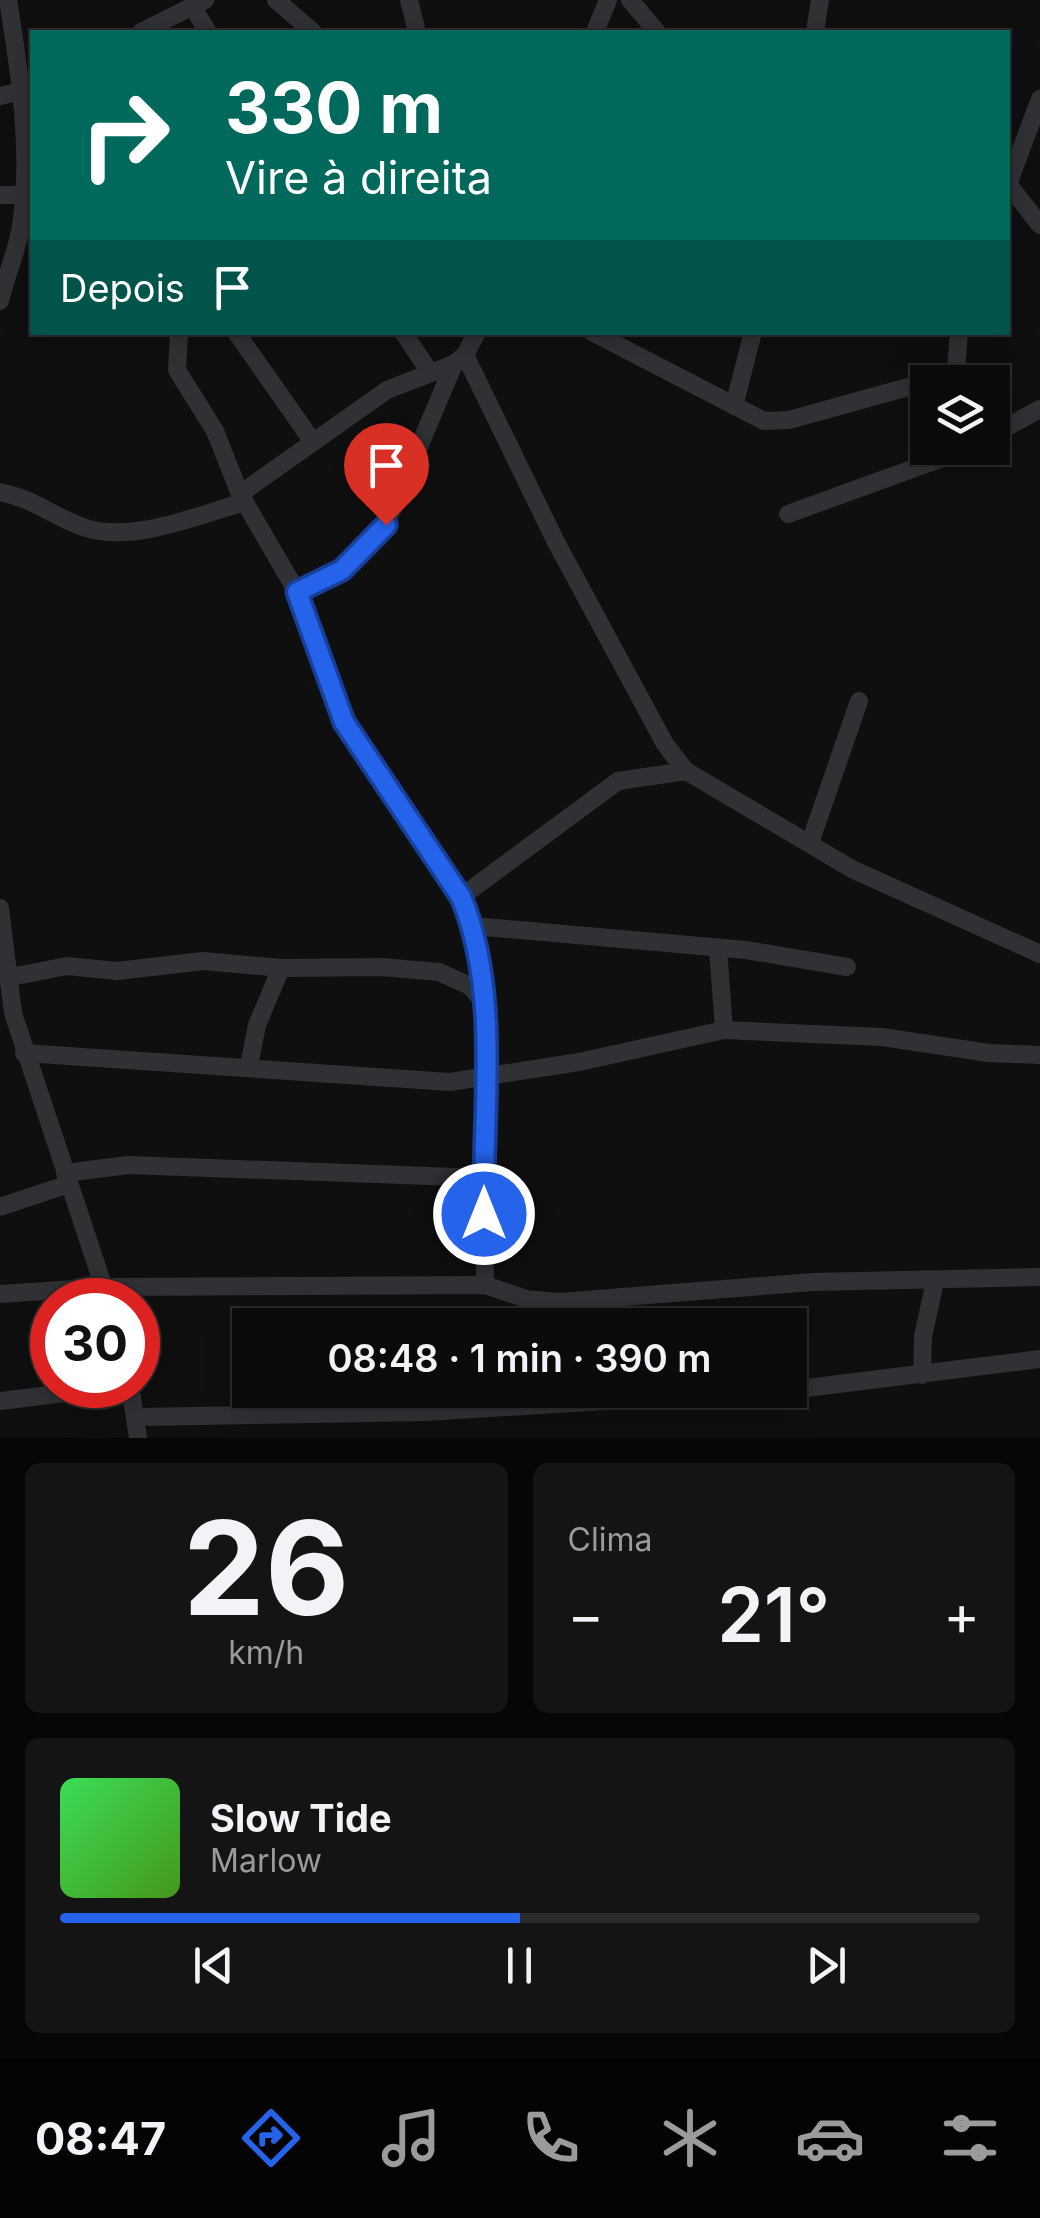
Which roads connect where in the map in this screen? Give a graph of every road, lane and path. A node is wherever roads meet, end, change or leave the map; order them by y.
1 (8, 0) edge
2 (276, 0) edge
3 (409, 0) edge
4 (608, 0) edge
5 (630, 0) edge
6 (820, 0) edge
7 (198, 3) edge
8 (146, 30) edge
9 (207, 30) edge
10 (311, 30) edge
11 (416, 30) edge
12 (593, 30) edge
13 (655, 30) edge
14 (815, 30) edge
15 (28, 91) edge
16 (0, 96) edge
17 (1040, 99) edge
18 (1010, 179) edge
19 (1010, 187) edge
20 (0, 195) edge
21 (23, 195) junction
22 (1040, 225) edge
23 (0, 302) edge
24 (179, 335) edge
25 (238, 335) edge
26 (406, 335) edge
27 (475, 335) edge
28 (598, 335) edge
29 (752, 335) edge
30 (959, 335) edge
31 (460, 360) junction
32 (956, 365) edge
33 (429, 371) junction
34 (910, 389) edge
35 (734, 406) junction
36 (1040, 410) edge
37 (1010, 426) edge
38 (313, 442) junction
39 (922, 465) edge
40 (0, 492) edge
41 (243, 498) junction
42 (788, 514) dead end
43 (297, 592) junction
44 (859, 701) dead end
45 (686, 771) junction
46 (810, 843) junction
47 (461, 897) junction
48 (0, 908) edge
49 (473, 926) junction
50 (718, 948) junction
51 (1040, 954) edge
52 (847, 967) dead end
53 (280, 968) junction
54 (6, 978) junction
55 (483, 1001) junction
56 (724, 1030) junction
57 (24, 1054) junction
58 (1040, 1055) edge
59 (249, 1066) junction
60 (484, 1078) junction
61 (67, 1178) junction
62 (483, 1178) junction
63 (0, 1207) edge
64 (1040, 1277) edge
65 (101, 1278) edge
66 (935, 1281) junction
67 (485, 1286) junction
68 (160, 1292) edge
69 (0, 1294) edge
70 (30, 1294) edge
71 (609, 1300) junction
72 (611, 1308) edge
73 (1040, 1359) edge
74 (922, 1375) junction
75 (807, 1388) edge
76 (30, 1397) edge
77 (0, 1400) edge
78 (136, 1408) edge
79 (477, 1408) edge
80 (138, 1417) junction
81 (138, 1438) edge

1 - 15 street
2 - 10 street
3 - 11 street
4 - 12 street
5 - 13 street
6 - 14 street
7 - 8 street
7 - 9 street
15 - 16 street
15 - 21 street
17 - 18 street
19 - 22 street
20 - 21 street
21 - 23 street
24 - 41 street
25 - 38 street
26 - 33 street
27 - 31 street
28 - 35 street
29 - 35 street
30 - 32 street
31 - 33 street
31 - 43 street
31 - 45 street
33 - 38 street
34 - 35 street
36 - 37 street
38 - 41 street
39 - 42 street
40 - 41 street
41 - 43 street
43 - 47 street
44 - 46 street
45 - 46 street
45 - 47 street
46 - 51 street
47 - 49 street
48 - 54 street
49 - 50 street
49 - 55 street
50 - 52 street
50 - 56 street
53 - 54 street
53 - 55 street
53 - 59 street
54 - 57 street
55 - 60 street
56 - 58 street
56 - 60 street
57 - 59 street
57 - 61 street
59 - 60 street
60 - 62 street
61 - 62 street
61 - 63 street
61 - 65 street
62 - 67 street
64 - 66 street
66 - 71 street
66 - 74 street
67 - 68 street
67 - 71 street
69 - 70 street
71 - 72 street
73 - 74 street
74 - 75 street
76 - 77 street
78 - 80 street
79 - 80 street
80 - 81 street

